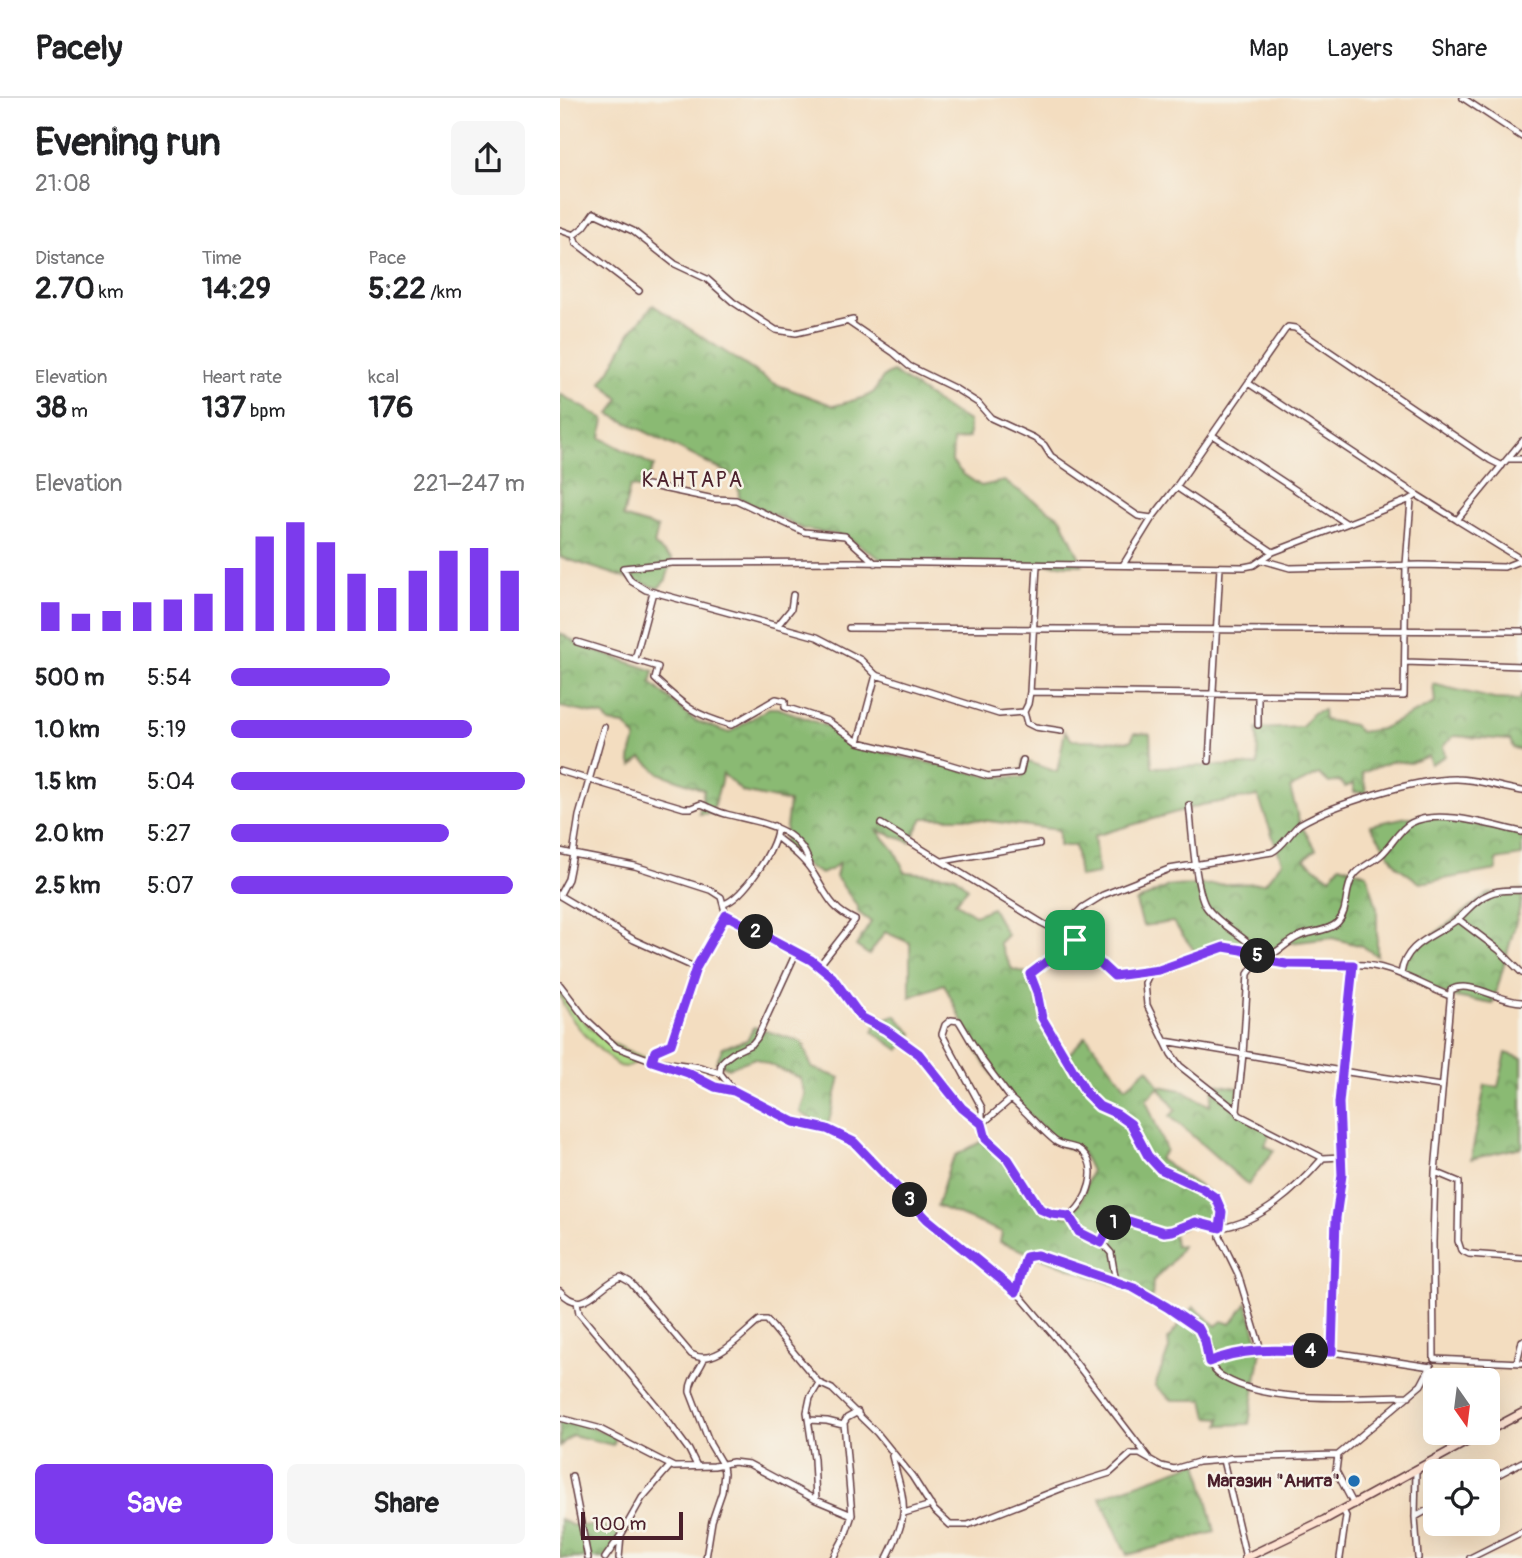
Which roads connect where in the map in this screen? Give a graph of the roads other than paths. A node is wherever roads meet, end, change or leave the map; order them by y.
1 (1463, 98) edge
2 (1522, 137) edge
3 (560, 230) edge
4 (574, 235) junction
5 (639, 291) dead end
6 (1248, 383) junction
7 (1212, 435) junction
8 (1522, 440) edge
9 (1508, 459) junction
10 (1522, 459) edge
11 (1502, 466) junction
12 (647, 485) dead end
13 (1176, 487) junction
14 (1417, 495) junction
15 (1411, 499) junction
16 (1152, 518) junction
17 (1457, 520) junction
18 (1346, 523) junction
19 (1273, 552) junction
20 (1522, 560) edge
21 (1262, 561) junction
22 (875, 563) junction
23 (1037, 565) junction
24 (1123, 565) junction
25 (1406, 565) junction
26 (1220, 567) junction
27 (653, 592) junction
28 (793, 595) dead end
29 (778, 625) junction
30 (849, 628) dead end
31 (1033, 628) junction
32 (1216, 630) junction
33 (1405, 631) junction
34 (1522, 631) edge
35 (577, 642) dead end
36 (635, 659) junction
37 (1405, 662) junction
38 (1522, 666) edge
39 (876, 676) junction
40 (1030, 692) junction
41 (1212, 694) junction
42 (1258, 696) junction
43 (1024, 712) junction
44 (1258, 725) dead end
45 (604, 727) dead end
46 (1061, 731) dead end
47 (858, 742) junction
48 (1023, 760) dead end
49 (1209, 761) dead end
50 (560, 771) edge
51 (589, 780) junction
52 (1522, 790) edge
53 (1189, 806) dead end
54 (772, 824) junction
55 (881, 824) dead end
56 (1522, 832) edge
57 (776, 837) junction
58 (1040, 844) dead end
59 (560, 851) edge
60 (573, 854) junction
61 (943, 860) junction
62 (1196, 865) junction
63 (811, 870) junction
64 (1522, 891) edge
65 (560, 895) edge
66 (724, 904) junction
67 (726, 915) junction
68 (1458, 919) junction
69 (1075, 940) junction
70 (796, 953) junction
71 (1262, 958) junction
72 (1353, 965) junction
73 (819, 966) junction
74 (696, 968) junction
75 (1150, 972) junction
76 (1522, 973) edge
77 (1401, 974) junction
78 (560, 985) edge
79 (1450, 996) junction
80 (1522, 1002) edge
81 (1165, 1041) junction
82 (1243, 1054) junction
83 (652, 1061) junction
84 (660, 1064) junction
85 (1342, 1071) junction
86 (720, 1073) junction
87 (1441, 1086) junction
88 (734, 1091) junction
89 (1011, 1099) junction
90 (1237, 1111) junction
91 (982, 1124) junction
92 (1342, 1157) junction
93 (1323, 1158) junction
94 (1435, 1172) junction
95 (1069, 1216) junction
96 (1220, 1228) junction
97 (1101, 1243) junction
98 (1522, 1258) edge
99 (1116, 1282) junction
100 (560, 1291) edge
101 (1016, 1292) junction
102 (577, 1302) junction
103 (1522, 1340) edge
104 (1261, 1350) junction
105 (1332, 1352) junction
106 (704, 1359) junction
107 (1434, 1359) junction
108 (1209, 1362) junction
109 (1520, 1363) edge
110 (1431, 1367) junction
111 (819, 1383) junction
112 (1409, 1396) junction
113 (858, 1412) junction
114 (1522, 1413) edge
115 (560, 1418) edge
116 (808, 1420) junction
117 (1500, 1424) edge
118 (843, 1425) junction
119 (1460, 1446) edge
120 (892, 1453) junction
121 (1338, 1455) junction
122 (1148, 1457) junction
123 (1223, 1460) junction
124 (1522, 1462) edge
125 (721, 1463) junction
126 (670, 1465) junction
127 (696, 1466) junction
128 (1416, 1471) junction
129 (1500, 1474) edge
130 (572, 1476) dead end
131 (816, 1500) junction
132 (1353, 1505) junction
133 (931, 1506) junction
134 (1343, 1510) junction
135 (904, 1513) junction
136 (1423, 1513) edge
137 (852, 1515) junction
138 (1415, 1517) junction
139 (1522, 1532) edge
140 (621, 1535) junction
141 (589, 1558) edge
142 (605, 1558) edge
143 (619, 1558) edge
144 (706, 1558) edge
145 (833, 1558) edge
146 (887, 1558) edge
147 (1246, 1558) edge
148 (1340, 1558) edge
149 (1418, 1558) edge
150 (1469, 1558) edge

1 - 2 street
3 - 4 street
4 - 5 street
4 - 16 street
6 - 7 street
6 - 11 street
6 - 14 street
7 - 13 street
7 - 18 street
8 - 9 street
9 - 10 street
9 - 11 street
11 - 17 street
12 - 22 street
13 - 16 street
13 - 19 street
14 - 15 street
14 - 17 street
15 - 18 street
15 - 25 street
16 - 24 street
17 - 20 street
18 - 19 street
19 - 21 street
20 - 25 street
21 - 25 street
21 - 26 street
22 - 23 street
22 - 27 street
23 - 24 street
23 - 31 street
24 - 26 street
25 - 33 street
26 - 32 street
27 - 29 street
27 - 36 street
28 - 29 street
29 - 39 street
30 - 31 street
31 - 32 street
31 - 40 street
32 - 33 street
32 - 41 street
33 - 34 street
33 - 37 street
35 - 36 street
36 - 47 street
37 - 38 street
37 - 42 street
39 - 43 street
39 - 47 street
40 - 41 street
40 - 43 street
41 - 42 street
41 - 49 street
42 - 44 street
43 - 46 street
45 - 51 street
47 - 48 street
50 - 51 street
51 - 54 street
51 - 60 street
52 - 62 street
53 - 62 street
54 - 57 street
54 - 63 street
55 - 61 street
56 - 71 street
57 - 63 street
57 - 66 street
58 - 61 street
59 - 60 street
60 - 65 street
60 - 66 street
61 - 69 street
62 - 69 street
62 - 71 street
63 - 73 street
64 - 68 street
65 - 74 street
66 - 67 street
67 - 70 street
67 - 74 street
68 - 76 street
68 - 77 street
69 - 75 street
69 - 96 street
70 - 73 street
70 - 86 street
71 - 72 street
71 - 75 street
71 - 82 street
72 - 77 street
72 - 85 street
73 - 91 street
74 - 83 street
75 - 81 street
77 - 79 street
78 - 83 street
79 - 80 street
79 - 87 street
81 - 82 street
81 - 90 street
82 - 85 street
82 - 90 street
83 - 84 street
84 - 86 street
84 - 88 street
85 - 87 street
85 - 92 street
86 - 88 street
87 - 94 street
88 - 101 street
89 - 91 street
89 - 91 street
89 - 95 street
90 - 93 street
91 - 95 street
92 - 93 street
92 - 105 street
93 - 96 street
94 - 98 street
94 - 107 street
95 - 97 street
96 - 97 street
96 - 104 street
97 - 99 street
99 - 101 street
99 - 108 street
100 - 102 street
101 - 122 street
102 - 106 street
102 - 127 street
103 - 109 street
104 - 105 street
104 - 108 street
105 - 110 street
106 - 111 street
106 - 125 street
107 - 109 street
107 - 110 street
108 - 112 street
110 - 112 street
111 - 113 street
111 - 116 street
112 - 121 street
113 - 118 street
113 - 120 street
114 - 117 street
115 - 126 street
116 - 118 street
116 - 131 street
118 - 137 street
119 - 128 street
120 - 133 street
120 - 135 street
121 - 123 street
121 - 132 street
122 - 123 street
122 - 133 street
123 - 147 street
124 - 129 street
125 - 127 street
125 - 131 street
125 - 144 street
126 - 127 street
126 - 140 street
128 - 132 street
128 - 138 street
130 - 141 street
131 - 137 street
132 - 134 street
133 - 135 street
134 - 147 street
134 - 148 street
135 - 146 street
136 - 138 street
137 - 145 street
138 - 149 street
139 - 150 street
140 - 142 street
140 - 143 street

